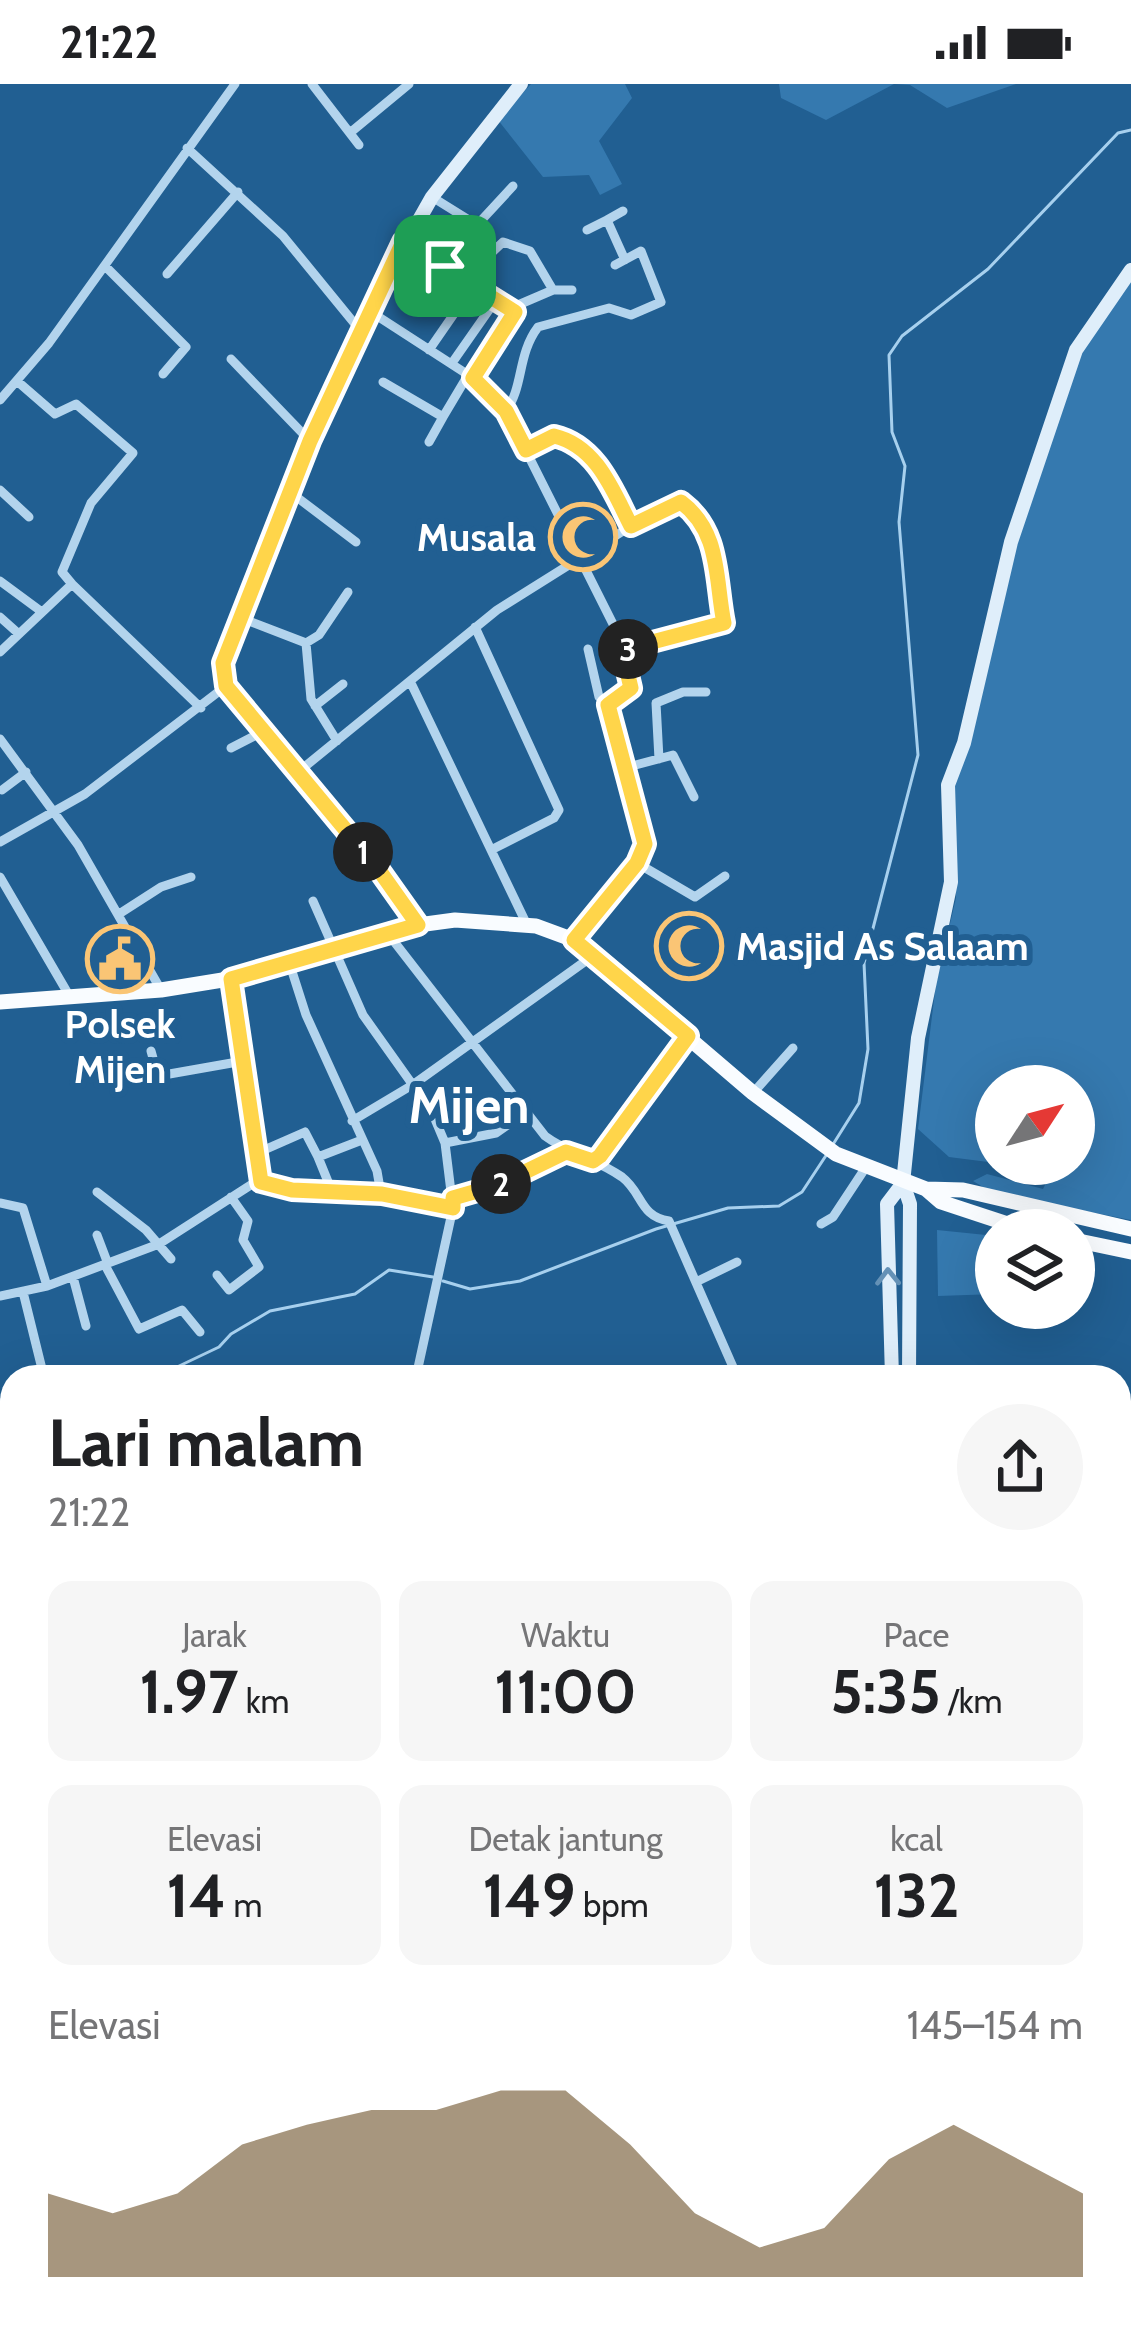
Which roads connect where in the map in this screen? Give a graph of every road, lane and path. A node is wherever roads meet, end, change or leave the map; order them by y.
1 (235, 84) edge
2 (312, 84) edge
3 (409, 84) edge
4 (520, 84) edge
5 (351, 133) junction
6 (358, 145) dead end
7 (187, 148) junction
8 (513, 186) dead end
9 (238, 192) junction
10 (432, 197) junction
11 (623, 212) dead end
12 (607, 220) junction
13 (477, 226) junction
14 (586, 230) dead end
15 (403, 242) junction
16 (654, 244) dead end
17 (641, 251) junction
18 (105, 266) junction
19 (445, 266) junction
20 (1131, 270) edge
21 (167, 274) dead end
22 (470, 282) junction
23 (553, 290) junction
24 (572, 290) dead end
25 (496, 300) junction
26 (368, 310) junction
27 (515, 312) junction
28 (358, 329) junction
29 (429, 350) junction
30 (231, 359) dead end
31 (452, 363) junction
32 (164, 374) dead end
33 (471, 376) junction
34 (17, 380) junction
35 (383, 382) dead end
36 (0, 400) edge
37 (506, 411) junction
38 (443, 417) junction
39 (310, 441) junction
40 (429, 442) dead end
41 (526, 450) junction
42 (0, 490) edge
43 (290, 492) junction
44 (29, 517) dead end
45 (631, 526) junction
46 (356, 542) dead end
47 (579, 557) junction
48 (0, 581) edge
49 (72, 584) junction
50 (347, 592) dead end
51 (42, 612) junction
52 (0, 617) edge
53 (241, 618) junction
54 (475, 627) junction
55 (19, 634) junction
56 (306, 643) junction
57 (588, 649) dead end
58 (622, 650) junction
59 (0, 652) edge
60 (410, 682) junction
61 (343, 684) dead end
62 (226, 686) junction
63 (706, 692) dead end
64 (608, 705) junction
65 (315, 706) junction
66 (201, 708) junction
67 (263, 731) junction
68 (0, 739) edge
69 (337, 741) junction
70 (231, 748) dead end
71 (659, 759) junction
72 (628, 766) junction
73 (26, 772) junction
74 (298, 773) junction
75 (2, 790) edge
76 (694, 797) dead end
77 (54, 811) junction
78 (0, 842) edge
79 (493, 849) junction
80 (637, 863) junction
81 (725, 876) dead end
82 (0, 877) edge
83 (191, 877) dead end
84 (313, 902) dead end
85 (118, 914) junction
86 (418, 925) junction
87 (527, 925) junction
88 (389, 935) junction
89 (574, 940) junction
90 (338, 952) junction
91 (594, 956) junction
92 (290, 965) junction
93 (231, 979) junction
94 (161, 990) junction
95 (71, 998) junction
96 (0, 1002) edge
97 (688, 1036) junction
98 (471, 1042) junction
99 (793, 1048) dead end
100 (152, 1051) dead end
101 (243, 1061) junction
102 (414, 1084) junction
103 (753, 1094) junction
104 (525, 1113) junction
105 (352, 1121) junction
106 (362, 1140) junction
107 (445, 1143) junction
108 (566, 1152) junction
109 (255, 1154) junction
110 (318, 1157) junction
111 (593, 1161) junction
112 (866, 1167) junction
113 (260, 1179) junction
114 (904, 1183) junction
115 (926, 1189) junction
116 (97, 1192) dead end
117 (333, 1193) junction
118 (382, 1194) junction
119 (231, 1197) junction
120 (0, 1203) edge
121 (453, 1203) junction
122 (975, 1213) edge
123 (821, 1224) dead end
124 (1131, 1228) edge
125 (97, 1234) dead end
126 (159, 1244) junction
127 (1095, 1244) edge
128 (1131, 1252) edge
129 (171, 1259) dead end
130 (737, 1262) dead end
131 (107, 1264) junction
132 (217, 1275) dead end
133 (74, 1277) junction
134 (698, 1282) junction
135 (47, 1286) junction
136 (23, 1292) junction
137 (0, 1296) edge
138 (86, 1327) dead end
139 (200, 1332) dead end
140 (41, 1365) edge
141 (419, 1365) edge
142 (732, 1365) edge
143 (892, 1365) edge
144 (909, 1365) edge
145 (0, 1606) edge
146 (0, 1629) edge

1 - 7 street
2 - 5 street
3 - 5 street
4 - 10 street
5 - 6 street
7 - 9 street
7 - 18 street
8 - 13 street
9 - 21 street
9 - 28 street
10 - 13 street
10 - 15 street
11 - 12 street
12 - 14 street
12 - 17 street
13 - 19 street
15 - 19 street
15 - 26 street
16 - 17 street
17 - 37 street
18 - 32 street
18 - 34 street
19 - 22 street
20 - 114 street
22 - 23 street
22 - 25 street
22 - 29 street
23 - 24 street
23 - 27 street
25 - 27 street
25 - 31 street
26 - 28 street
26 - 29 street
27 - 33 street
28 - 39 street
29 - 31 street
30 - 39 street
31 - 33 street
33 - 37 street
33 - 38 street
34 - 36 street
34 - 49 street
35 - 38 street
37 - 41 street
38 - 40 street
39 - 43 street
41 - 45 street
41 - 47 street
42 - 44 street
43 - 46 street
43 - 53 street
45 - 47 street
45 - 58 street
47 - 54 street
47 - 58 street
48 - 51 street
49 - 51 street
49 - 66 street
50 - 56 street
51 - 55 street
52 - 55 street
53 - 56 street
53 - 62 street
54 - 60 street
54 - 79 street
55 - 59 street
56 - 65 street
57 - 64 street
58 - 64 street
60 - 69 street
60 - 79 street
61 - 65 street
62 - 66 street
62 - 67 street
63 - 71 street
64 - 72 street
65 - 69 street
66 - 77 street
67 - 70 street
67 - 74 street
68 - 73 street
69 - 74 street
71 - 72 street
71 - 76 street
72 - 80 street
73 - 75 street
73 - 77 street
74 - 86 street
77 - 78 street
77 - 85 street
79 - 87 street
80 - 81 street
80 - 89 street
82 - 95 street
83 - 85 street
84 - 90 street
85 - 94 street
86 - 87 main road
86 - 88 main road
87 - 89 main road
88 - 90 main road
88 - 98 street
89 - 91 main road
90 - 92 main road
90 - 102 street
91 - 97 main road
91 - 98 street
92 - 93 main road
92 - 105 street
93 - 94 main road
93 - 101 street
94 - 95 main road
95 - 96 main road
97 - 103 main road
97 - 111 street
98 - 102 street
98 - 104 street
99 - 103 street
100 - 101 street
101 - 109 street
102 - 105 street
102 - 107 street
103 - 112 main road
104 - 107 street
104 - 108 street
105 - 106 street
106 - 110 street
106 - 118 street
107 - 121 street
108 - 111 street
108 - 121 street
109 - 110 street
109 - 113 street
110 - 117 street
111 - 134 street
112 - 114 main road
112 - 123 street
113 - 117 street
113 - 119 street
114 - 115 main road
143 -> 114 street
114 - 144 street
115 - 122 main road
115 - 124 main road
116 - 126 street
117 - 118 street
118 - 121 street
119 - 126 street
119 - 132 street
120 - 135 street
121 - 141 street
125 - 131 street
126 - 129 street
126 - 131 street
127 - 128 main road
130 - 134 street
131 - 133 street
131 - 139 street
133 - 135 street
133 - 138 street
134 - 142 street
135 - 136 street
136 - 137 street
136 - 140 street
145 - 146 street

